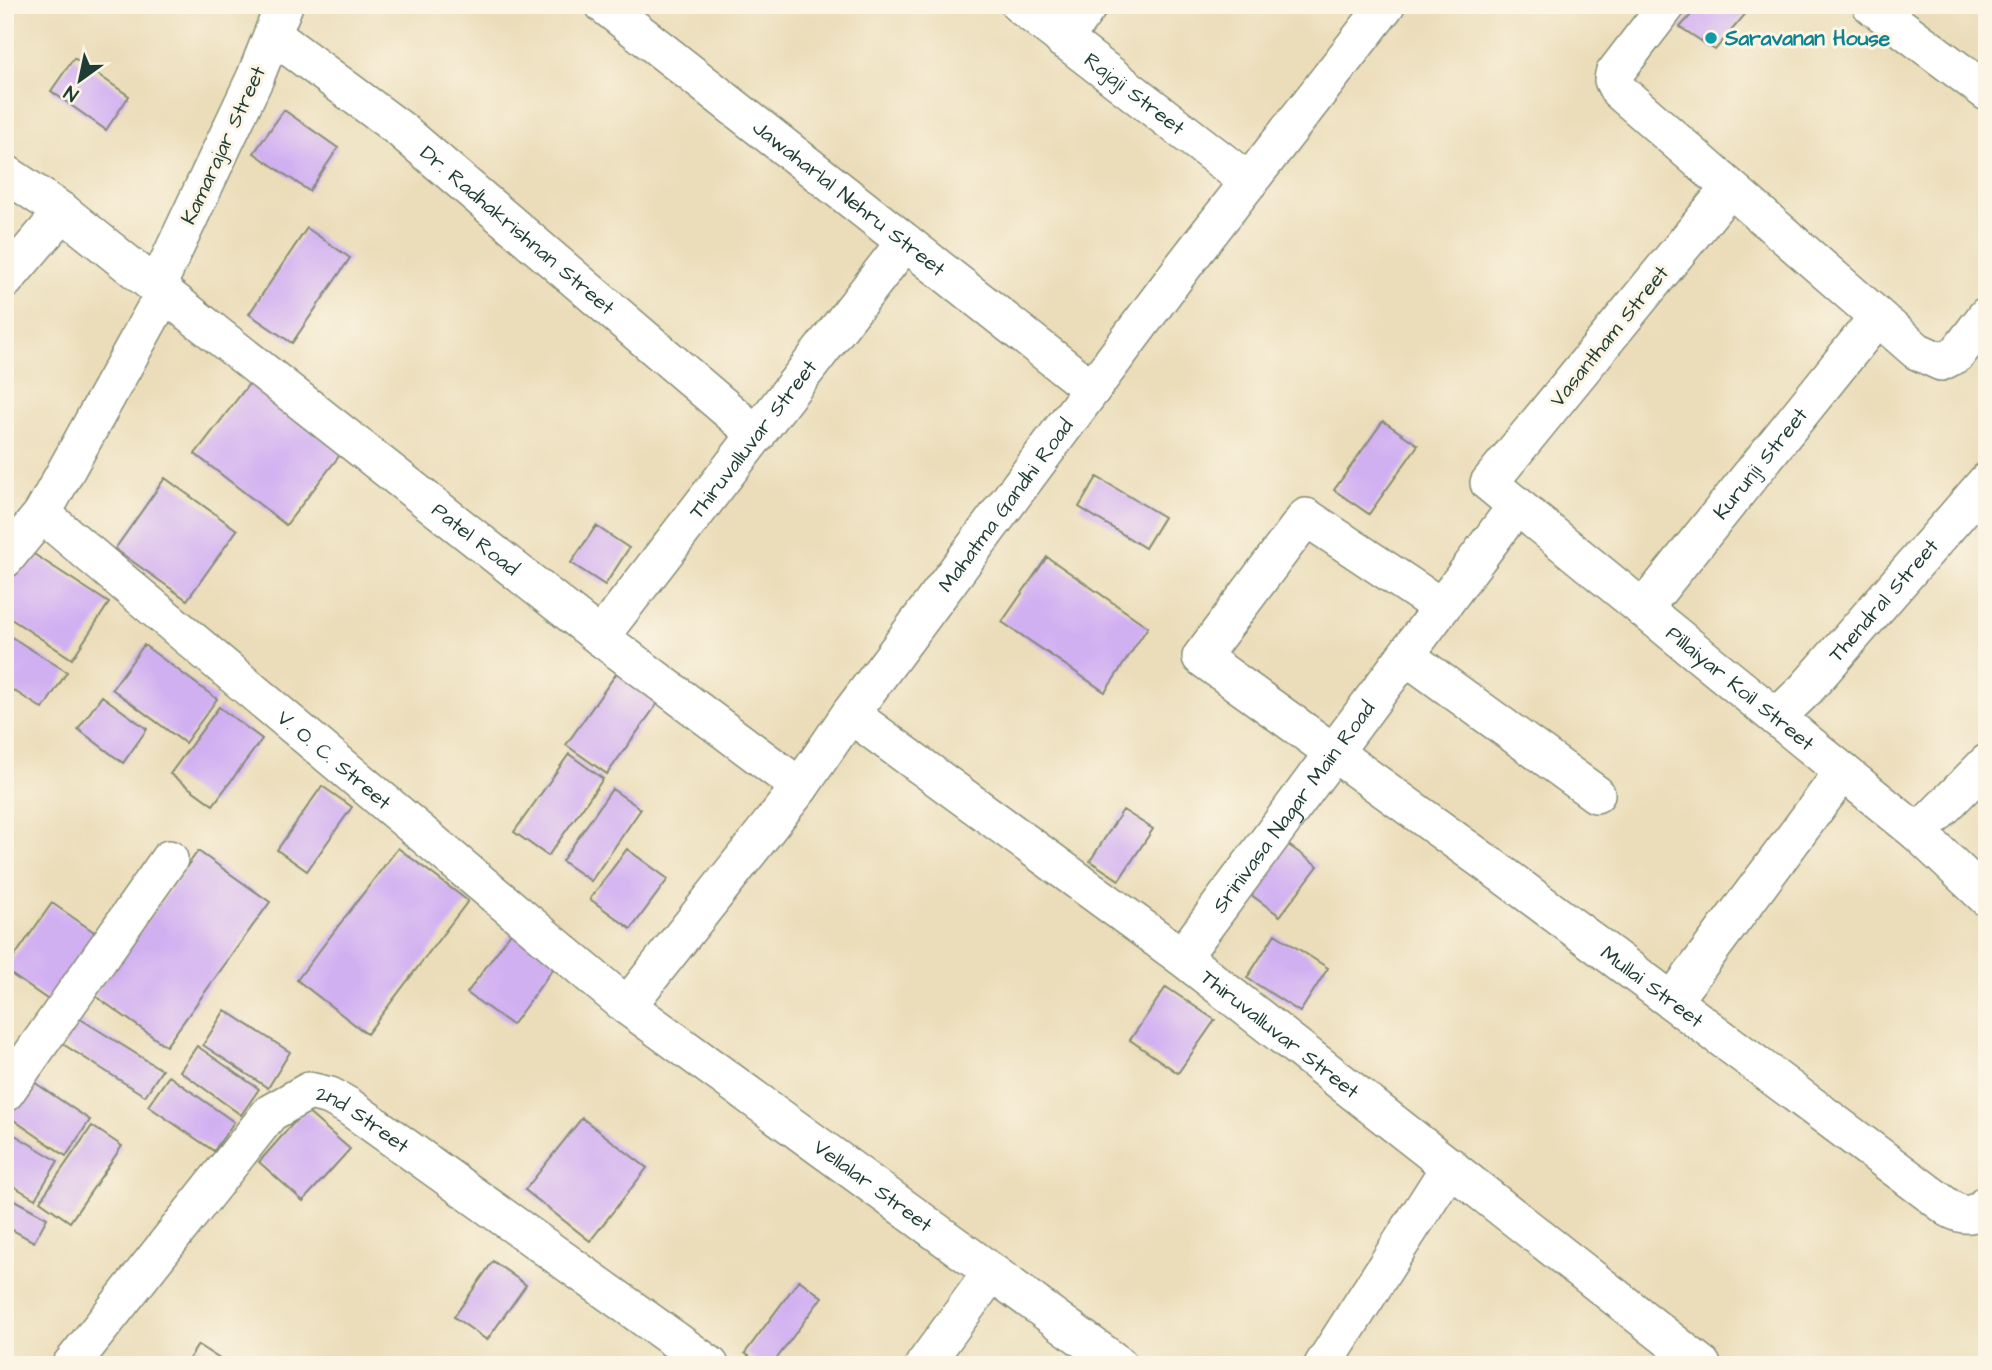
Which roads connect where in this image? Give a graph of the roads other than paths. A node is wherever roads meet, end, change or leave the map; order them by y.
1 (604, 5) edge
2 (1020, 5) edge
3 (1089, 5) edge
4 (1386, 5) edge
5 (1667, 5) edge
6 (1871, 5) edge
7 (278, 20) edge
8 (1063, 40) junction
9 (1987, 92) edge
10 (5, 173) edge
11 (1249, 182) junction
12 (1729, 189) junction
13 (63, 212) junction
14 (905, 242) junction
15 (5, 280) edge
16 (161, 289) junction
17 (1987, 315) edge
18 (1877, 318) junction
19 (1092, 389) junction
20 (757, 435) junction
21 (1987, 481) edge
22 (1503, 494) junction
23 (42, 514) junction
24 (5, 559) edge
25 (1441, 607) junction
26 (1643, 609) junction
27 (600, 637) junction
28 (1406, 656) junction
29 (850, 714) junction
30 (1777, 717) junction
31 (1335, 752) junction
32 (1987, 763) edge
33 (1843, 772) junction
34 (800, 787) junction
35 (1596, 794) dead end
36 (1919, 833) junction
37 (169, 859) dead end
38 (1987, 898) edge
39 (1182, 957) junction
40 (1673, 1000) junction
41 (626, 1006) junction
42 (5, 1093) edge
43 (1450, 1166) junction
44 (1979, 1209) edge
45 (991, 1273) junction
46 (71, 1365) edge
47 (710, 1365) edge
48 (924, 1365) edge
49 (1119, 1365) edge
50 (1323, 1365) edge
51 (1702, 1365) edge

1 - 14 street, Jawaharlal Nehru Street
2 - 8 street, Rajaji Street
3 - 8 street
4 - 11 street, Mahatma Gandhi Road
5 - 12 street
6 - 9 street
7 - 16 street, Kamarajar Street
7 - 20 street, Dr. Radhakrishnan Street
8 - 11 street, Rajaji Street
10 - 13 street, Patel Road
11 - 19 street, Mahatma Gandhi Road
12 - 18 street
12 - 22 street, Vasantham Street
13 - 15 street
13 - 16 street, Patel Road
14 - 19 street, Jawaharlal Nehru Street
14 - 20 street, Thiruvalluvar Street
16 - 23 street, Kamarajar Street
16 - 27 street, Patel Road
17 - 18 street
18 - 26 street, Kurunji Street
19 - 29 street, Mahatma Gandhi Road
20 - 27 street, Thiruvalluvar Street
21 - 30 street, Thendral Street
22 - 25 street, Vasantham Street
22 - 26 street, Pillaiyar Koil Street
23 - 24 street, Kamarajar Street
23 - 41 street, V. O. C. Street
25 - 28 street, Srinivasa Nagar Main Road
25 - 31 street, Mullai Street
26 - 30 street, Pillaiyar Koil Street
27 - 34 street, Patel Road
28 - 31 street, Srinivasa Nagar Main Road
28 - 35 street
29 - 34 street, Mahatma Gandhi Road
29 - 39 street, Thiruvalluvar Street
30 - 33 street, Pillaiyar Koil Street
31 - 39 street, Srinivasa Nagar Main Road
31 - 40 street, Mullai Street
32 - 36 street
33 - 36 street, Pillaiyar Koil Street
33 - 40 street
34 - 41 street, Mahatma Gandhi Road
36 - 38 street, Pillaiyar Koil Street
37 - 42 street
39 - 43 street, Thiruvalluvar Street
40 - 44 street, Mullai Street
41 - 45 street, Vellalar Street
43 - 50 street
43 - 51 street, Thiruvalluvar Street
45 - 48 street
45 - 49 street, Vellalar Street
46 - 47 street, 2nd Street

